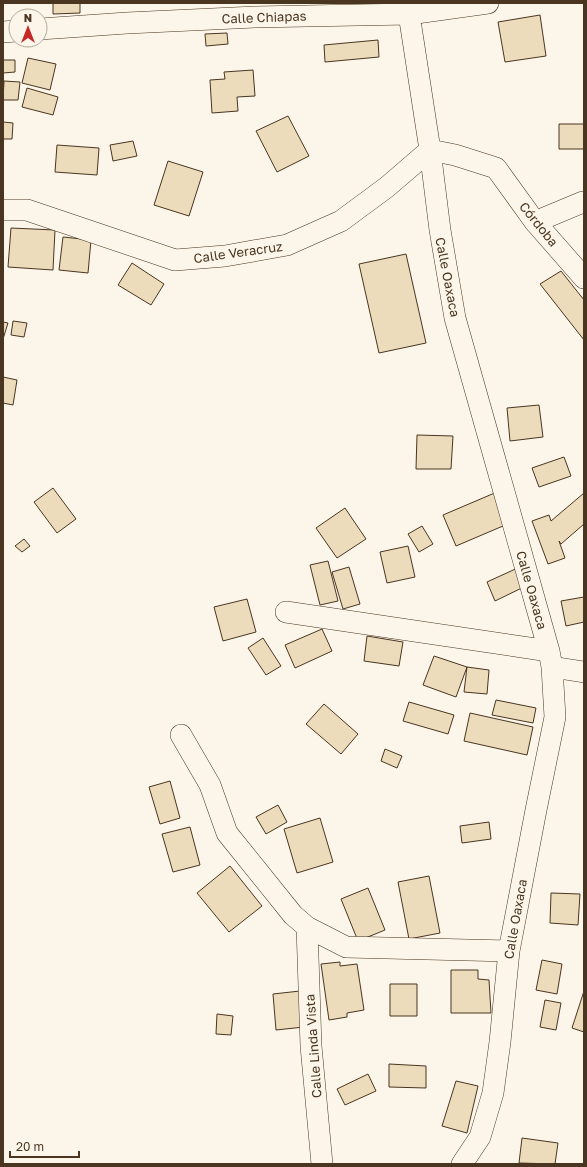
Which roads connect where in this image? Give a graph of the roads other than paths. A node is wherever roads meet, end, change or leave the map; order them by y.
1 (488, 3) edge
2 (409, 14) junction
3 (48, 28) edge
4 (430, 150) junction
5 (584, 200) edge
6 (3, 210) edge
7 (534, 222) junction
8 (584, 278) edge
9 (286, 612) dead end
10 (551, 659) junction
11 (584, 672) edge
12 (181, 735) dead end
13 (307, 927) junction
14 (509, 951) junction
15 (322, 1164) edge
16 (462, 1164) edge

1 - 2 street, Calle Chiapas
2 - 3 street, Calle Chiapas
2 - 4 street, Calle Oaxaca
4 - 6 street, Calle Veracruz
4 - 7 street, Córdoba
4 - 10 street, Calle Oaxaca
5 - 7 street
7 - 8 street, Córdoba
9 - 10 street
10 - 11 street
10 - 14 street, Calle Oaxaca
12 - 13 street
13 - 14 street
13 - 15 street, Calle Linda Vista
14 - 16 street, Calle Oaxaca

